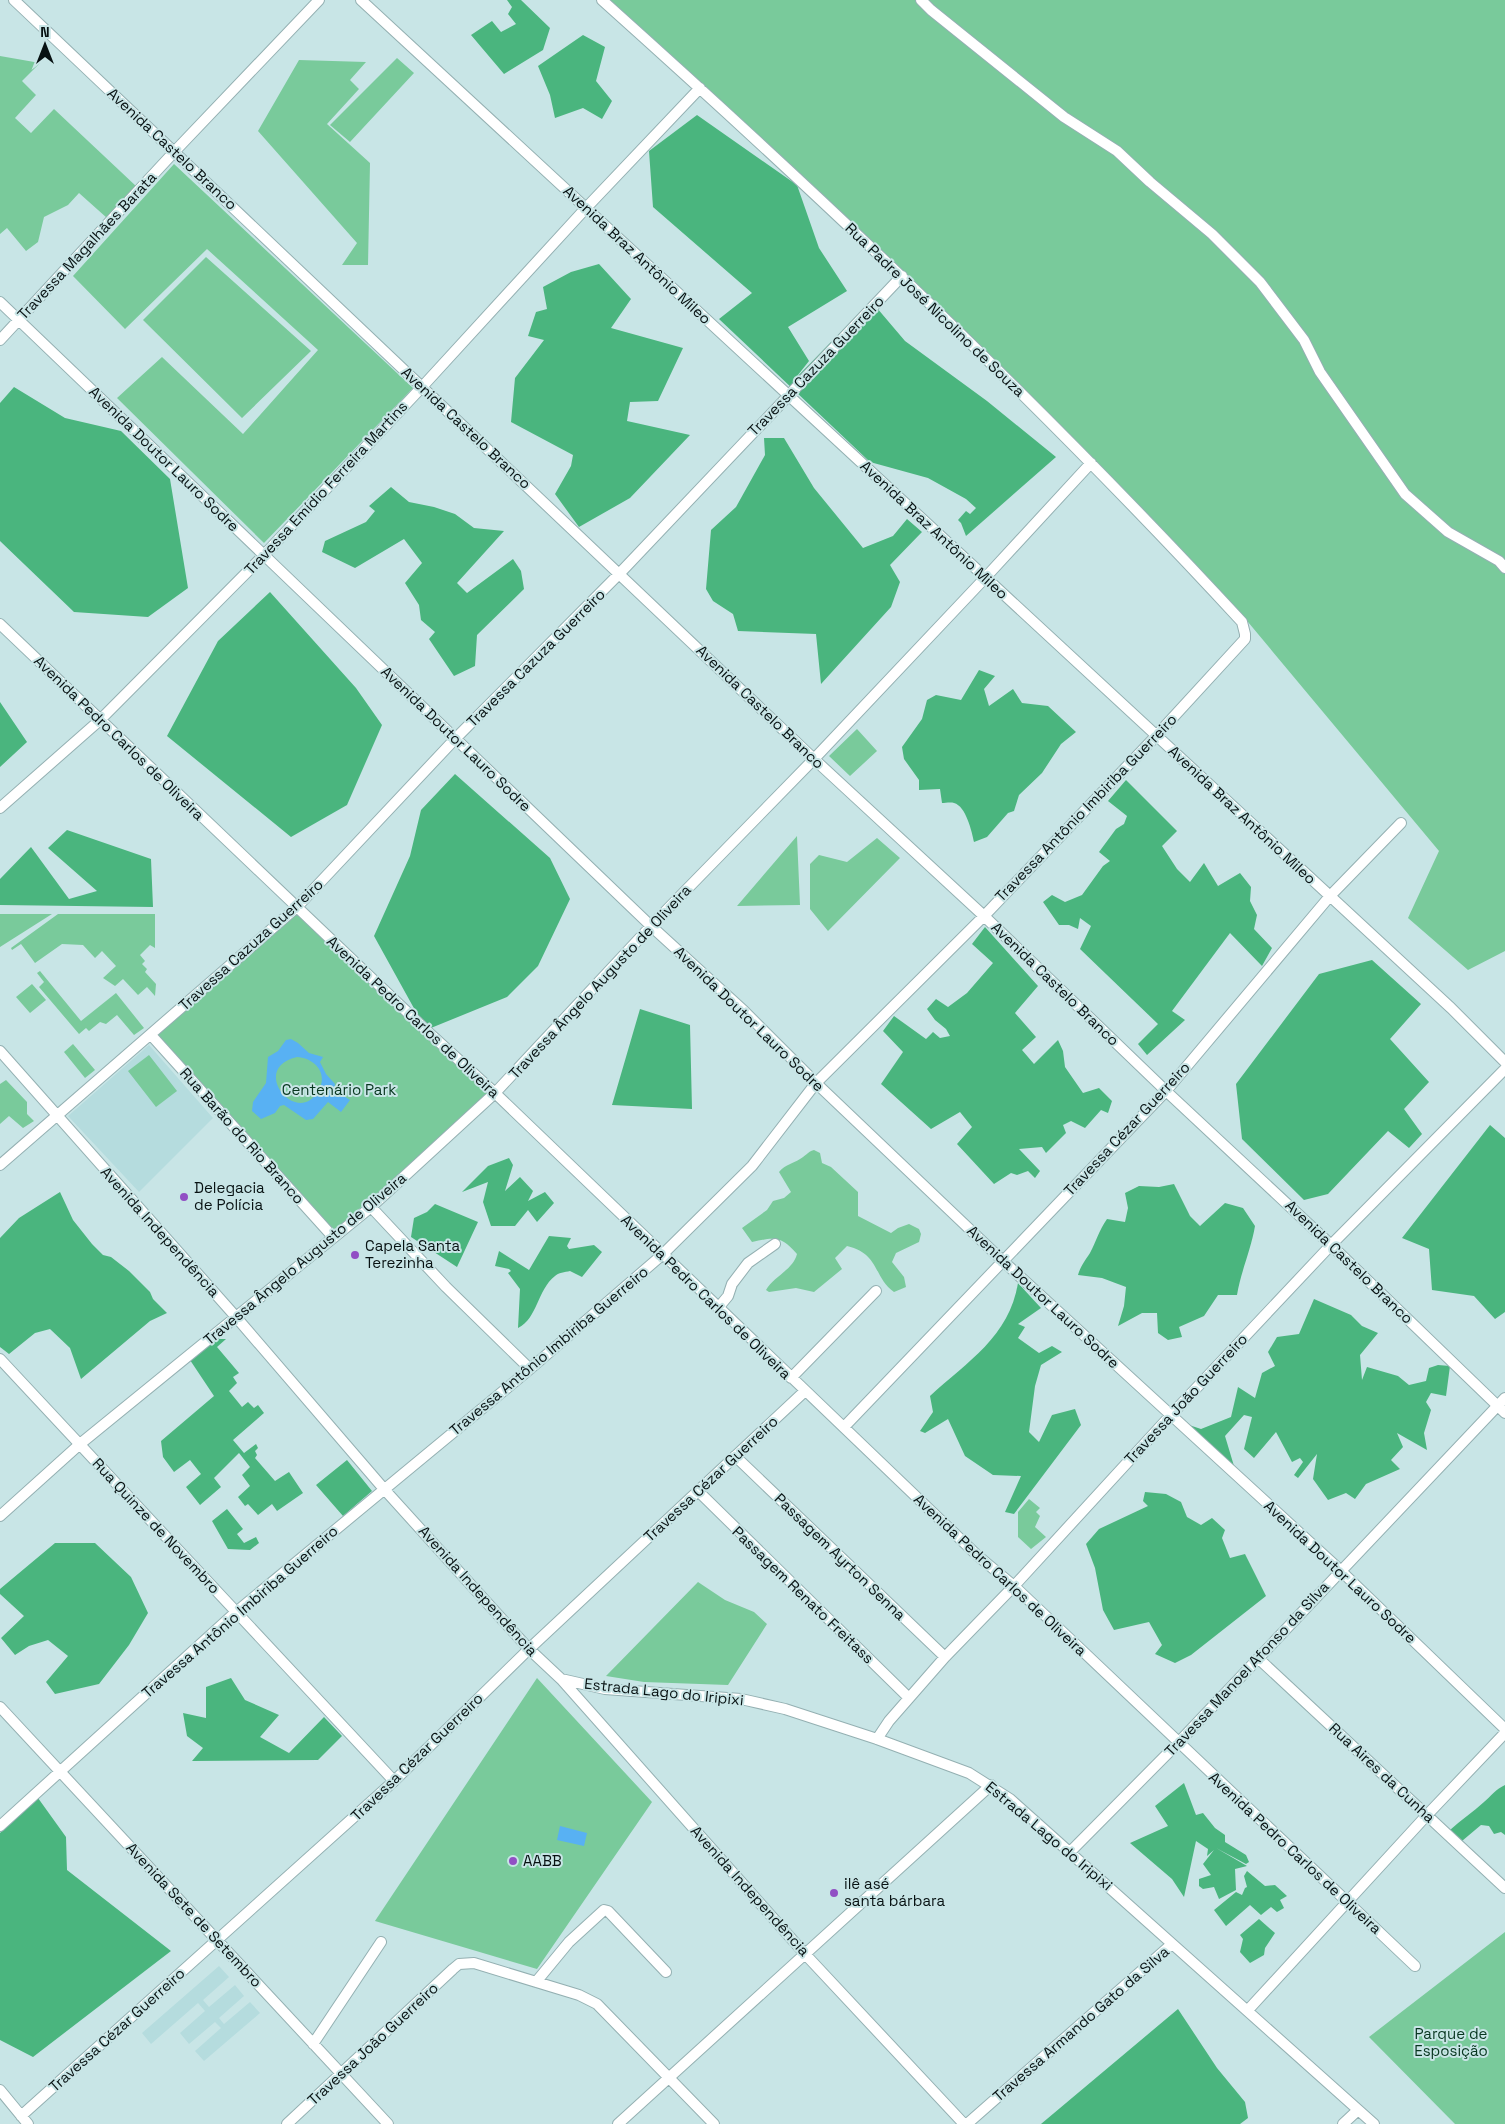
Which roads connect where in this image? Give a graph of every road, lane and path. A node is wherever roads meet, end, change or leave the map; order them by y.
1 (14, 0) edge
2 (319, 0) edge
3 (361, 0) edge
4 (602, 0) edge
5 (921, 0) edge
6 (700, 88) junction
7 (175, 151) junction
8 (586, 208) junction
9 (902, 276) junction
10 (0, 302) edge
11 (20, 320) junction
12 (0, 340) edge
13 (422, 387) junction
14 (788, 395) junction
15 (1091, 463) junction
16 (264, 555) junction
17 (1505, 568) edge
18 (620, 573) junction
19 (985, 578) junction
20 (0, 624) edge
21 (1245, 639) joint
22 (100, 720) junction
23 (1156, 736) junction
24 (455, 739) junction
25 (814, 758) junction
26 (0, 808) edge
27 (1401, 823) dead end
28 (1330, 896) junction
29 (297, 907) junction
30 (984, 916) junction
31 (651, 926) junction
32 (151, 1035) junction
33 (0, 1051) edge
34 (1505, 1062) edge
35 (1505, 1069) edge
36 (816, 1083) junction
37 (1166, 1090) junction
38 (495, 1093) junction
39 (57, 1116) junction
40 (0, 1165) edge
41 (370, 1207) junction
42 (333, 1237) junction
43 (775, 1244) dead end
44 (1331, 1245) junction
45 (662, 1255) junction
46 (1003, 1261) junction
47 (876, 1291) dead end
48 (718, 1308) junction
49 (236, 1317) junction
50 (0, 1359) edge
51 (530, 1369) junction
52 (791, 1378) junction
53 (805, 1391) junction
54 (1505, 1398) edge
55 (1501, 1409) edge
56 (1170, 1416) junction
57 (844, 1427) junction
58 (80, 1444) junction
59 (735, 1456) junction
60 (384, 1489) junction
61 (698, 1491) junction
62 (0, 1516) edge
63 (1340, 1570) junction
64 (1014, 1586) junction
65 (236, 1612) junction
66 (529, 1649) junction
67 (945, 1658) junction
68 (1259, 1659) junction
69 (561, 1679) junction
70 (909, 1698) junction
71 (0, 1707) edge
72 (1505, 1728) edge
73 (1505, 1733) edge
74 (878, 1739) junction
75 (1179, 1742) junction
76 (59, 1772) junction
77 (394, 1781) junction
78 (991, 1785) junction
79 (1426, 1815) junction
80 (0, 1826) edge
81 (1070, 1852) junction
82 (1505, 1888) edge
83 (1347, 1902) junction
84 (218, 1941) junction
85 (381, 1942) dead end
86 (1172, 1944) junction
87 (805, 1954) junction
88 (1415, 1966) dead end
89 (666, 1972) dead end
90 (536, 1982) junction
91 (1248, 2010) junction
92 (313, 2044) junction
93 (341, 2073) junction
94 (669, 2076) junction
95 (0, 2090) edge
96 (1358, 2110) junction
97 (21, 2116) junction
98 (28, 2124) edge
99 (287, 2124) edge
100 (388, 2124) edge
101 (618, 2124) edge
102 (714, 2124) edge
103 (966, 2124) edge
104 (1343, 2124) edge
105 (1374, 2124) edge

1 - 7 street, Avenida Castelo Branco
2 - 7 street, Travessa Magalhães Barata
3 - 8 street, Avenida Braz Antônio Mileo
4 - 6 street, Rua Padre José Nicolino de Souza
5 - 17 street
6 - 8 street, Travessa Emídio Ferreira Martins
6 - 9 street, Rua Padre José Nicolino de Souza
7 - 11 street, Travessa Magalhães Barata
7 - 13 street, Avenida Castelo Branco
8 - 13 street, Travessa Emídio Ferreira Martins
8 - 14 street, Avenida Braz Antônio Mileo
9 - 14 street, Travessa Cazuza Guerreiro
9 - 15 street, Rua Padre José Nicolino de Souza
10 - 11 street, Avenida Doutor Lauro Sodre
11 - 12 street, Travessa Magalhães Barata
11 - 16 street, Avenida Doutor Lauro Sodre
13 - 16 street, Travessa Emídio Ferreira Martins
13 - 18 street, Avenida Castelo Branco
14 - 18 street, Travessa Cazuza Guerreiro
14 - 19 street, Avenida Braz Antônio Mileo
15 - 19 street, Travessa Ângelo Augusto de Oliveira
15 - 21 street, Rua Padre José Nicolino de Souza
16 - 22 street, Travessa Emídio Ferreira Martins
16 - 24 street, Avenida Doutor Lauro Sodre
18 - 24 street, Travessa Cazuza Guerreiro
18 - 25 street, Avenida Castelo Branco
19 - 23 street, Avenida Braz Antônio Mileo
19 - 25 street, Travessa Ângelo Augusto de Oliveira
20 - 22 street, Avenida Pedro Carlos de Oliveira
21 - 23 street, Travessa Antônio Imbiriba Guerreiro
22 - 26 street, Travessa Emídio Ferreira Martins
22 - 29 street, Avenida Pedro Carlos de Oliveira
23 - 28 street, Avenida Braz Antônio Mileo
23 - 30 street, Travessa Antônio Imbiriba Guerreiro
24 - 29 street, Travessa Cazuza Guerreiro
24 - 31 street, Avenida Doutor Lauro Sodre
25 - 30 street, Avenida Castelo Branco
25 - 31 street, Travessa Ângelo Augusto de Oliveira
27 - 28 street, Travessa Cézar Guerreiro
28 - 34 street, Avenida Braz Antônio Mileo
28 - 37 street, Travessa Cézar Guerreiro
29 - 32 street, Travessa Cazuza Guerreiro
29 - 38 street, Avenida Pedro Carlos de Oliveira
30 - 36 street, Travessa Antônio Imbiriba Guerreiro
30 - 37 street, Avenida Castelo Branco
31 - 36 street, Avenida Doutor Lauro Sodre
31 - 38 street, Travessa Ângelo Augusto de Oliveira
32 - 39 street, Travessa Cazuza Guerreiro
32 - 42 street, Rua Barão do Rio Branco
33 - 39 street, Avenida Independência
35 - 44 street, Travessa João Guerreiro
36 - 45 street, Travessa Antônio Imbiriba Guerreiro
36 - 46 street, Avenida Doutor Lauro Sodre
37 - 44 street, Avenida Castelo Branco
37 - 46 street, Travessa Cézar Guerreiro
38 - 41 street, Travessa Ângelo Augusto de Oliveira
38 - 45 street, Avenida Pedro Carlos de Oliveira
39 - 40 street, Travessa Cazuza Guerreiro
39 - 49 street, Avenida Independência
41 - 42 street, Travessa Ângelo Augusto de Oliveira
41 - 51 street
42 - 49 street, Travessa Ângelo Augusto de Oliveira
43 - 48 street
44 - 55 street, Avenida Castelo Branco
44 - 56 street, Travessa João Guerreiro
45 - 48 street, Avenida Pedro Carlos de Oliveira
45 - 51 street, Travessa Antônio Imbiriba Guerreiro
46 - 56 street, Avenida Doutor Lauro Sodre
46 - 57 street, Travessa Cézar Guerreiro
47 - 52 street
48 - 52 street, Avenida Pedro Carlos de Oliveira
49 - 58 street, Travessa Ângelo Augusto de Oliveira
49 - 60 street, Avenida Independência
50 - 58 street, Rua Quinze de Novembro
51 - 60 street, Travessa Antônio Imbiriba Guerreiro
52 - 53 street, Avenida Pedro Carlos de Oliveira
53 - 57 street, Avenida Pedro Carlos de Oliveira
53 - 59 street, Travessa Cézar Guerreiro
54 - 55 street, Travessa Manoel Afonso da Silva
55 - 63 street, Travessa Manoel Afonso da Silva
56 - 63 street, Avenida Doutor Lauro Sodre
56 - 64 street, Travessa João Guerreiro
57 - 64 street, Avenida Pedro Carlos de Oliveira
58 - 62 street, Travessa Ângelo Augusto de Oliveira
58 - 65 street, Rua Quinze de Novembro
59 - 61 street, Travessa Cézar Guerreiro
59 - 67 street, Passagem Ayrton Senna
60 - 65 street, Travessa Antônio Imbiriba Guerreiro
60 - 66 street, Avenida Independência
61 - 66 street, Travessa Cézar Guerreiro
61 - 70 street, Passagem Renato Freitass
63 - 68 street, Travessa Manoel Afonso da Silva
63 - 72 street, Avenida Doutor Lauro Sodre
64 - 67 street, Travessa João Guerreiro
64 - 75 street, Avenida Pedro Carlos de Oliveira
65 - 76 street, Travessa Antônio Imbiriba Guerreiro
65 - 77 street, Rua Quinze de Novembro
66 - 69 street, Avenida Independência
66 - 77 street, Travessa Cézar Guerreiro
67 - 70 street, Travessa João Guerreiro
68 - 75 street, Travessa Manoel Afonso da Silva
68 - 79 street, Rua Aires da Cunha
69 - 74 street, Estrada Lago do Iripixi
69 - 87 street, Avenida Independência
70 - 74 street, Travessa João Guerreiro
71 - 76 street, Avenida Sete de Setembro
73 - 79 street
74 - 78 street, Estrada Lago do Iripixi
75 - 81 street, Travessa Manoel Afonso da Silva
75 - 83 street, Avenida Pedro Carlos de Oliveira
76 - 80 street, Travessa Antônio Imbiriba Guerreiro
76 - 84 street, Avenida Sete de Setembro
77 - 84 street, Travessa Cézar Guerreiro
78 - 81 street, Estrada Lago do Iripixi
78 - 87 street
79 - 82 street, Rua Aires da Cunha
79 - 83 street
81 - 86 street, Estrada Lago do Iripixi
83 - 88 street, Avenida Pedro Carlos de Oliveira
83 - 91 street
84 - 92 street, Avenida Sete de Setembro
84 - 97 street, Travessa Cézar Guerreiro
85 - 92 street
86 - 91 street, Estrada Lago do Iripixi
86 - 103 street, Travessa Armando Gato da Silva
87 - 94 street
87 - 103 street, Avenida Independência
89 - 90 street
90 - 93 street, Travessa João Guerreiro
90 - 94 street
91 - 96 street, Estrada Lago do Iripixi
92 - 93 street, Avenida Sete de Setembro
93 - 99 street, Travessa João Guerreiro
93 - 100 street, Avenida Sete de Setembro
94 - 101 street
94 - 102 street
95 - 97 street
96 - 104 street
96 - 105 street, Estrada Lago do Iripixi
97 - 98 street

